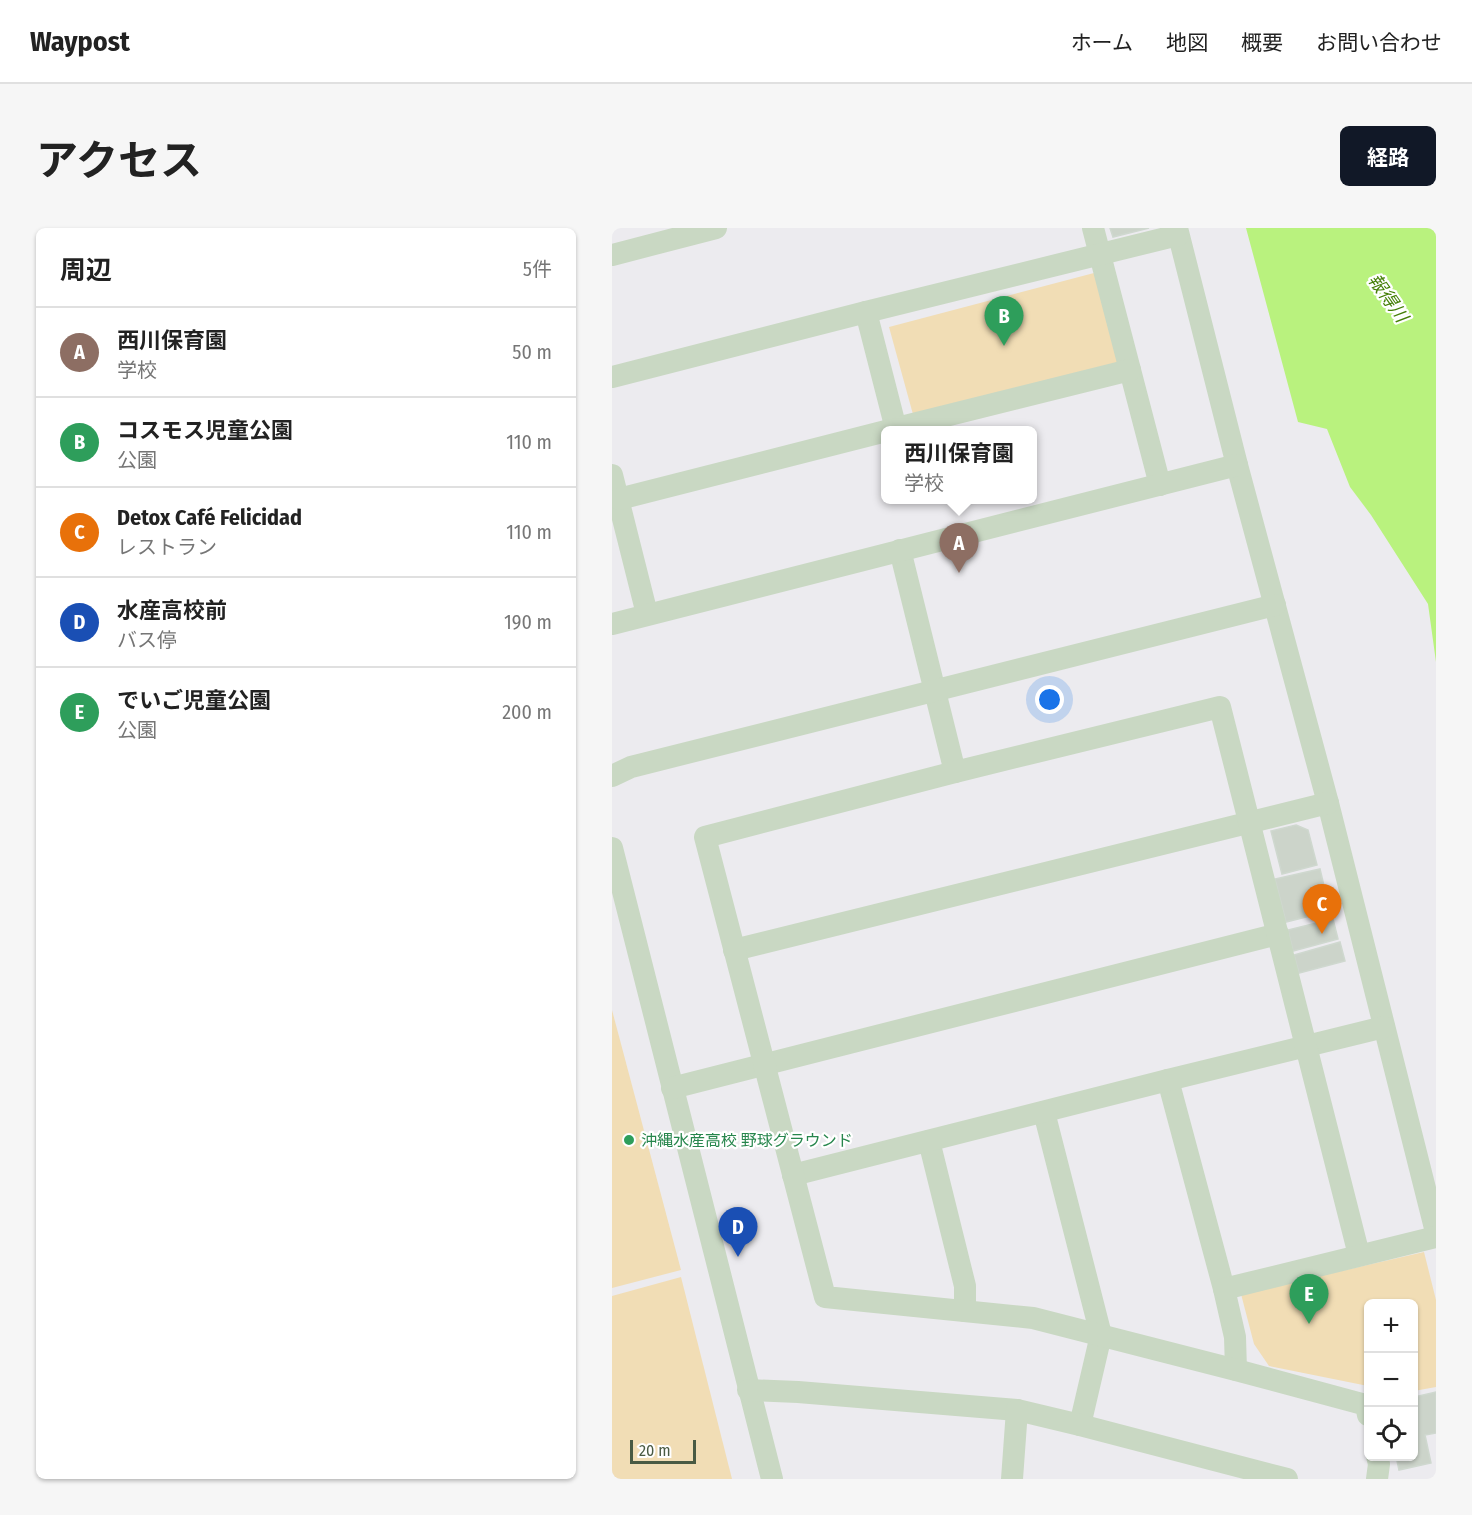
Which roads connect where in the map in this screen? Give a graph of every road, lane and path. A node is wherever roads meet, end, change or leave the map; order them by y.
1 (716, 228) edge
2 (1093, 228) edge
3 (1178, 232) edge
4 (1100, 254) junction
5 (612, 255) edge
6 (866, 312) junction
7 (1130, 370) junction
8 (612, 377) edge
9 (889, 426) edge
10 (906, 426) edge
11 (881, 432) edge
12 (1237, 465) junction
13 (612, 475) edge
14 (1160, 485) junction
15 (618, 499) junction
16 (900, 550) junction
17 (1275, 604) junction
18 (647, 614) junction
19 (612, 624) edge
20 (935, 690) junction
21 (955, 772) junction
22 (612, 776) edge
23 (1328, 803) junction
24 (1249, 822) junction
25 (612, 848) edge
26 (1278, 934) junction
27 (734, 950) junction
28 (1384, 1027) junction
29 (1306, 1046) junction
30 (764, 1064) junction
31 (1168, 1080) junction
32 (672, 1088) junction
33 (1044, 1112) junction
34 (929, 1141) junction
35 (793, 1175) junction
36 (1436, 1232) edge
37 (1436, 1237) edge
38 (1359, 1255) junction
39 (1224, 1289) junction
40 (965, 1311) junction
41 (1101, 1335) junction
42 (1236, 1370) junction
43 (748, 1390) junction
44 (1366, 1407) edge
45 (1017, 1410) junction
46 (1080, 1425) junction
47 (1378, 1461) edge
48 (772, 1479) edge
49 (1012, 1479) edge
50 (1287, 1479) edge
51 (1377, 1479) edge

1 - 5 street
2 - 4 street
3 - 4 street
3 - 12 street
4 - 6 street
4 - 7 street
6 - 8 street
6 - 9 street
7 - 10 street
7 - 14 street
11 - 15 street
12 - 14 street
12 - 17 street
13 - 15 street
14 - 16 street
15 - 18 street
16 - 18 street
16 - 20 street
17 - 20 street
17 - 23 street
18 - 19 street
20 - 21 street
20 - 22 street
21 - 24 street
21 - 27 street
23 - 24 street
23 - 28 street
24 - 26 street
24 - 27 street
25 - 32 street
26 - 29 street
26 - 30 street
27 - 30 street
28 - 29 street
28 - 36 street
29 - 31 street
29 - 38 street
30 - 32 street
30 - 35 street
31 - 33 street
31 - 39 street
32 - 43 street
33 - 34 street
33 - 41 street
34 - 35 street
34 - 40 street
35 - 40 street
37 - 38 street
38 - 39 street
39 - 42 street
40 - 41 street
41 - 42 street
41 - 46 street
42 - 44 street
43 - 45 street
43 - 48 street
45 - 46 street
45 - 49 street
46 - 50 street
47 - 51 street

